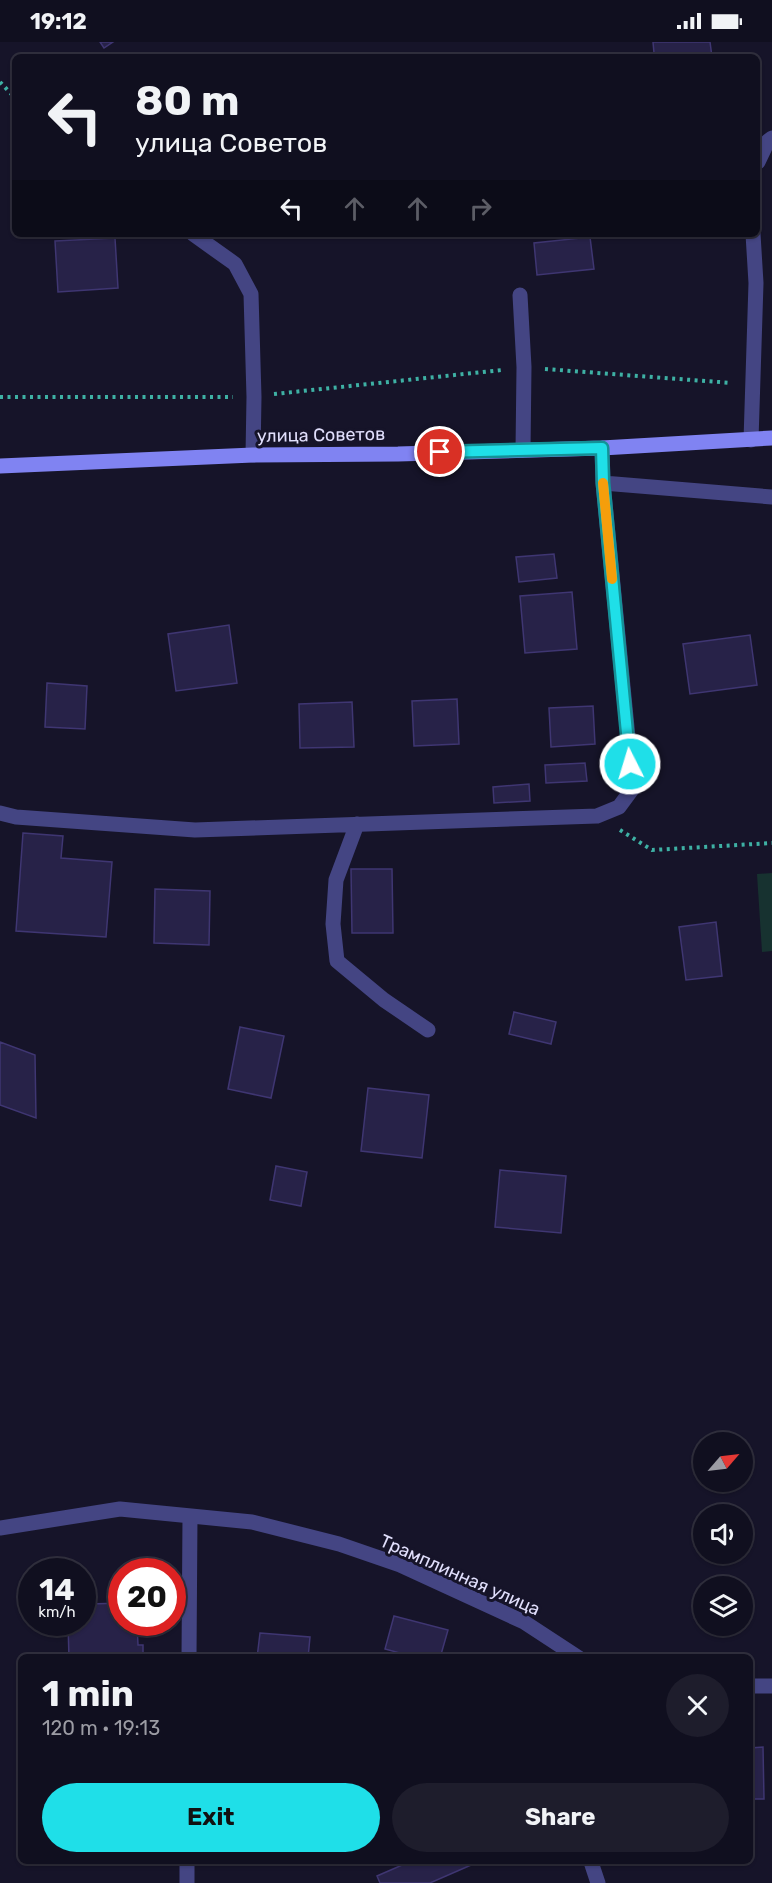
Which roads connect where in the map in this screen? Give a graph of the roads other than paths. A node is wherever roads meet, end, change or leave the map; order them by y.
1 (772, 138) edge
2 (760, 158) edge
3 (197, 237) edge
4 (753, 237) edge
5 (520, 295) dead end
6 (772, 438) edge
7 (751, 440) junction
8 (602, 448) junction
9 (523, 450) junction
10 (253, 456) junction
11 (0, 466) edge
12 (603, 483) junction
13 (772, 497) edge
14 (0, 813) edge
15 (357, 824) junction
16 (428, 1030) dead end
17 (190, 1516) junction
18 (0, 1528) edge
19 (189, 1654) edge
20 (573, 1654) edge
21 (753, 1686) edge
22 (772, 1686) edge
23 (187, 1864) edge
24 (592, 1864) edge
25 (187, 1883) edge
26 (598, 1883) edge

1 - 2 street
3 - 10 street
4 - 7 street
5 - 9 street
6 - 7 main road, улица Советов
7 - 8 main road, улица Советов
8 - 9 main road, улица Советов
8 - 12 street
9 - 10 main road, улица Советов
10 - 11 main road, улица Советов
12 - 13 street
12 - 15 street
14 - 15 street
15 - 16 street
17 - 18 street, Трамплинная улица
17 - 19 street
17 - 20 street, Трамплинная улица
21 - 22 street
23 - 25 street
24 - 26 street

